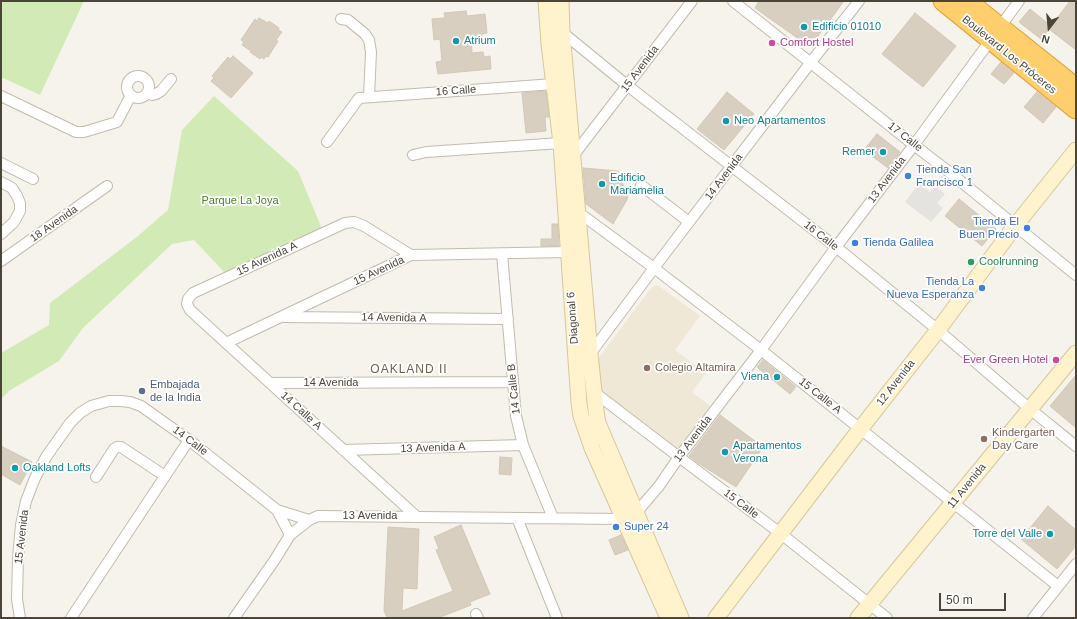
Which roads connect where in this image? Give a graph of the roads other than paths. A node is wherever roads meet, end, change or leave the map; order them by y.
1 (546, 1) edge
2 (560, 1) edge
3 (692, 1) edge
4 (733, 1) edge
5 (859, 1) edge
6 (943, 1) edge
7 (967, 1) edge
8 (1019, 1) edge
9 (341, 19) dead end
10 (562, 32) junction
11 (995, 34) junction
12 (811, 62) junction
13 (171, 79) dead end
14 (554, 84) junction
15 (628, 86) junction
16 (1076, 88) edge
17 (148, 93) junction
18 (1, 96) edge
19 (131, 96) junction
20 (364, 98) junction
21 (1076, 109) edge
22 (327, 142) dead end
23 (561, 143) junction
24 (914, 145) junction
25 (1076, 150) edge
26 (413, 155) dead end
27 (573, 156) junction
28 (1, 163) edge
29 (732, 166) junction
30 (33, 179) dead end
31 (1, 182) edge
32 (641, 185) dead end
33 (107, 186) dead end
34 (578, 212) junction
35 (689, 222) junction
36 (1015, 226) junction
37 (1, 234) edge
38 (836, 247) junction
39 (568, 252) junction
40 (502, 254) junction
41 (411, 255) junction
42 (1, 261) edge
43 (654, 268) junction
44 (1076, 275) edge
45 (187, 304) joint
46 (280, 317) junction
47 (508, 319) junction
48 (938, 330) junction
49 (226, 343) junction
50 (761, 350) junction
51 (1076, 353) edge
52 (590, 354) junction
53 (513, 382) junction
54 (270, 383) junction
55 (594, 392) junction
56 (91, 406) joint
57 (1030, 409) junction
58 (861, 428) junction
59 (189, 440) junction
60 (523, 445) junction
61 (1076, 446) edge
62 (343, 450) junction
63 (679, 457) junction
64 (165, 476) junction
65 (96, 477) dead end
66 (954, 503) junction
67 (277, 510) junction
68 (630, 516) junction
69 (417, 517) junction
70 (517, 518) junction
71 (553, 518) junction
72 (309, 520) junction
73 (780, 533) junction
74 (290, 535) junction
75 (1076, 564) edge
76 (1058, 586) junction
77 (869, 604) junction
78 (20, 618) edge
79 (71, 618) edge
80 (234, 618) edge
81 (557, 618) edge
82 (668, 618) edge
83 (681, 618) edge
84 (716, 618) edge
85 (858, 618) edge
86 (887, 618) edge
87 (1033, 618) edge

1 - 14 main road, Diagonal 6
2 - 10 main road, Diagonal 6
3 - 15 street, 15 Avenida
4 - 12 street, 17 Calle
5 - 12 street, 14 Avenida
6 - 11 highway, Boulevard Los Próceres
7 - 11 highway, Boulevard Los Próceres
8 - 11 street, 13 Avenida
9 - 20 street
10 - 15 street, 16 Calle
10 - 27 main road, Diagonal 6
11 - 16 highway, Boulevard Los Próceres
11 - 21 highway, Boulevard Los Próceres
11 - 24 street, 13 Avenida
12 - 24 street, 17 Calle
12 - 29 street, 14 Avenida
13 - 17 street
14 - 20 street, 16 Calle
14 - 23 main road, Diagonal 6
15 - 27 street, 15 Avenida
15 - 29 street, 16 Calle
17 - 19 street
17 - 19 street
18 - 19 street
20 - 22 street
23 - 26 street
23 - 39 main road, Diagonal 6
24 - 36 street, 17 Calle
24 - 38 street, 13 Avenida
25 - 36 main road, 12 Avenida
27 - 34 main road, Diagonal 6
28 - 30 street
29 - 35 street, 14 Avenida
29 - 38 street, 16 Calle
31 - 37 street
32 - 35 street
33 - 42 street, 18 Avenida
34 - 43 street, 15 Calle A
34 - 52 main road, Diagonal 6
35 - 43 street, 14 Avenida
36 - 44 street, 17 Calle
36 - 48 main road, 12 Avenida
38 - 48 street, 16 Calle
38 - 50 street, 13 Avenida
39 - 40 street, 15 Avenida
39 - 68 main road, Diagonal 6
40 - 41 street, 15 Avenida
40 - 47 street, 14 Calle B
41 - 45 street, 15 Avenida A
41 - 46 street, 15 Avenida
43 - 50 street, 15 Calle A
43 - 52 street, 14 Avenida
45 - 49 street, 14 Calle A
46 - 47 street, 14 Avenida A
46 - 49 street, 15 Avenida
47 - 53 street, 14 Calle B
48 - 57 street, 16 Calle
48 - 58 main road, 12 Avenida
49 - 54 street, 14 Calle A
50 - 58 street, 15 Calle A
50 - 63 street, 13 Avenida
51 - 57 main road, 11 Avenida
52 - 55 main road, Diagonal 6
53 - 54 street, 14 Avenida
53 - 60 street, 14 Calle B
54 - 62 street, 14 Calle A
55 - 63 street, 15 Calle
55 - 68 main road, Diagonal 6
56 - 59 street, 14 Calle
56 - 78 street, 15 Avenida
57 - 61 street, 16 Calle
57 - 66 main road, 11 Avenida
58 - 66 street, 15 Calle A
58 - 73 main road, 12 Avenida
59 - 64 street
59 - 67 street, 14 Calle
60 - 62 street, 13 Avenida A
60 - 71 street, 14 Calle B
62 - 69 street, 14 Calle A
63 - 68 street, 13 Avenida
63 - 73 street, 15 Calle
64 - 65 street
64 - 79 street
66 - 76 street, 15 Calle A
66 - 77 main road, 11 Avenida
67 - 72 street, 14 Calle
67 - 74 street, 14 Calle
68 - 71 street, 13 Avenida
68 - 82 main road, Diagonal 6
68 - 83 main road, Diagonal 6
69 - 70 street, 13 Avenida
69 - 72 street, 13 Avenida
70 - 71 street, 13 Avenida
70 - 81 street
72 - 74 street, 13 Avenida
73 - 77 street, 15 Calle
73 - 84 main road, 12 Avenida
74 - 80 street, 13 Avenida
75 - 76 street
76 - 87 street
77 - 85 main road, 11 Avenida
77 - 86 street, 15 Calle

